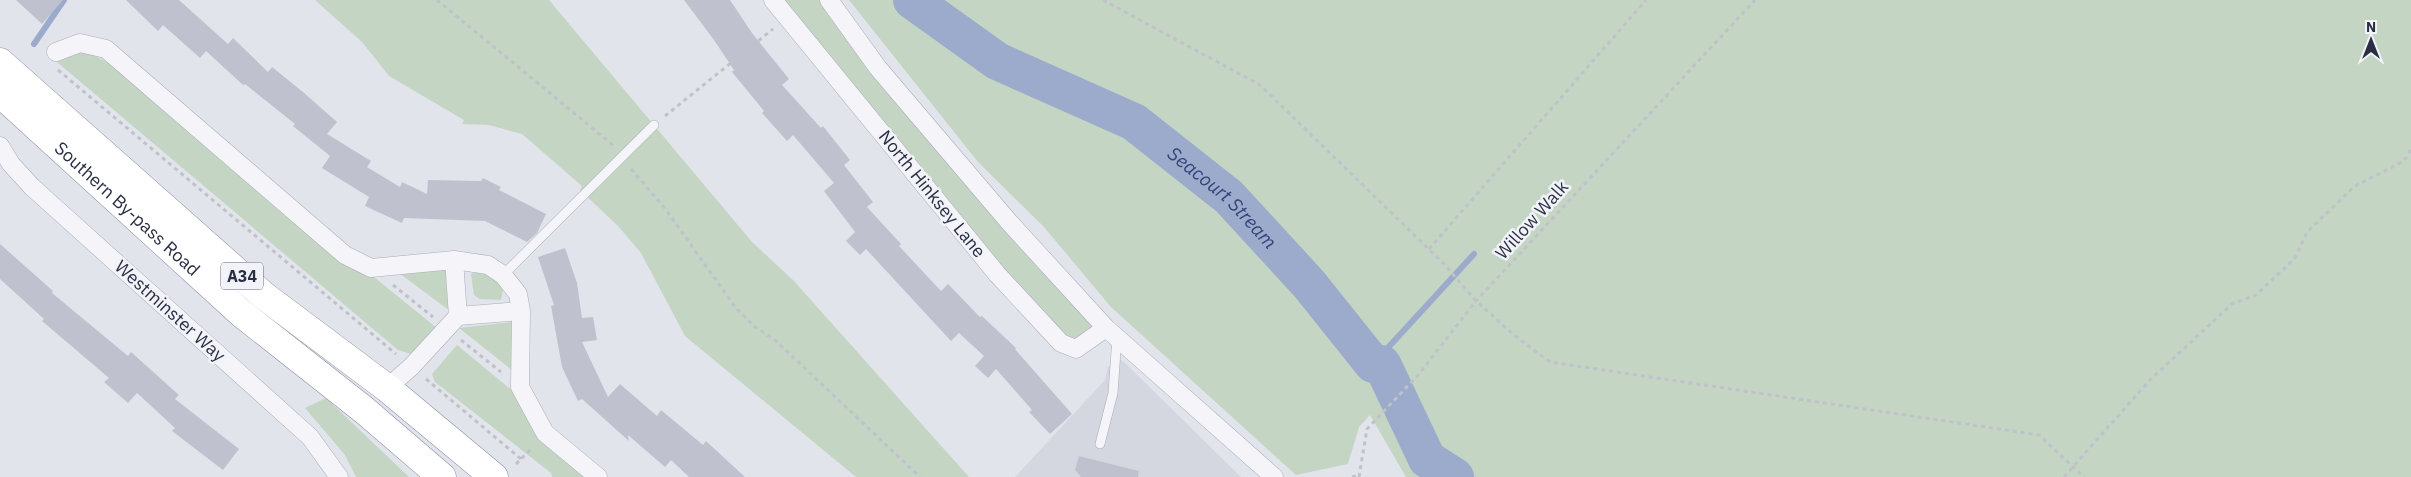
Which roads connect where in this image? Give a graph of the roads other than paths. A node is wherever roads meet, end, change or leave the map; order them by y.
1 (773, 0) edge
2 (829, 0) edge
3 (56, 60) road end
4 (0, 62) edge
5 (0, 93) edge
6 (654, 125) road end
7 (0, 146) edge
8 (454, 260) junction
9 (502, 275) junction
10 (521, 311) junction
11 (458, 316) junction
12 (1112, 332) junction
13 (386, 388) junction
14 (1100, 444) dead end
15 (505, 471) edge
16 (339, 477) edge
17 (442, 477) edge
18 (598, 477) edge
19 (1274, 477) edge

1 - 12 street, North Hinksey Lane
2 - 12 street
3 - 8 street
4 - 13 highway, Southern By-pass Road / A34
5 - 17 highway, Southern By-pass Road / A34
6 - 9 lane
7 - 16 street, Westminster Way
8 - 9 street
8 - 11 street
9 - 10 street
10 - 11 street
10 - 18 street
11 - 13 street
12 - 14 lane
12 - 19 street
13 - 15 highway, Southern By-pass Road / A34

